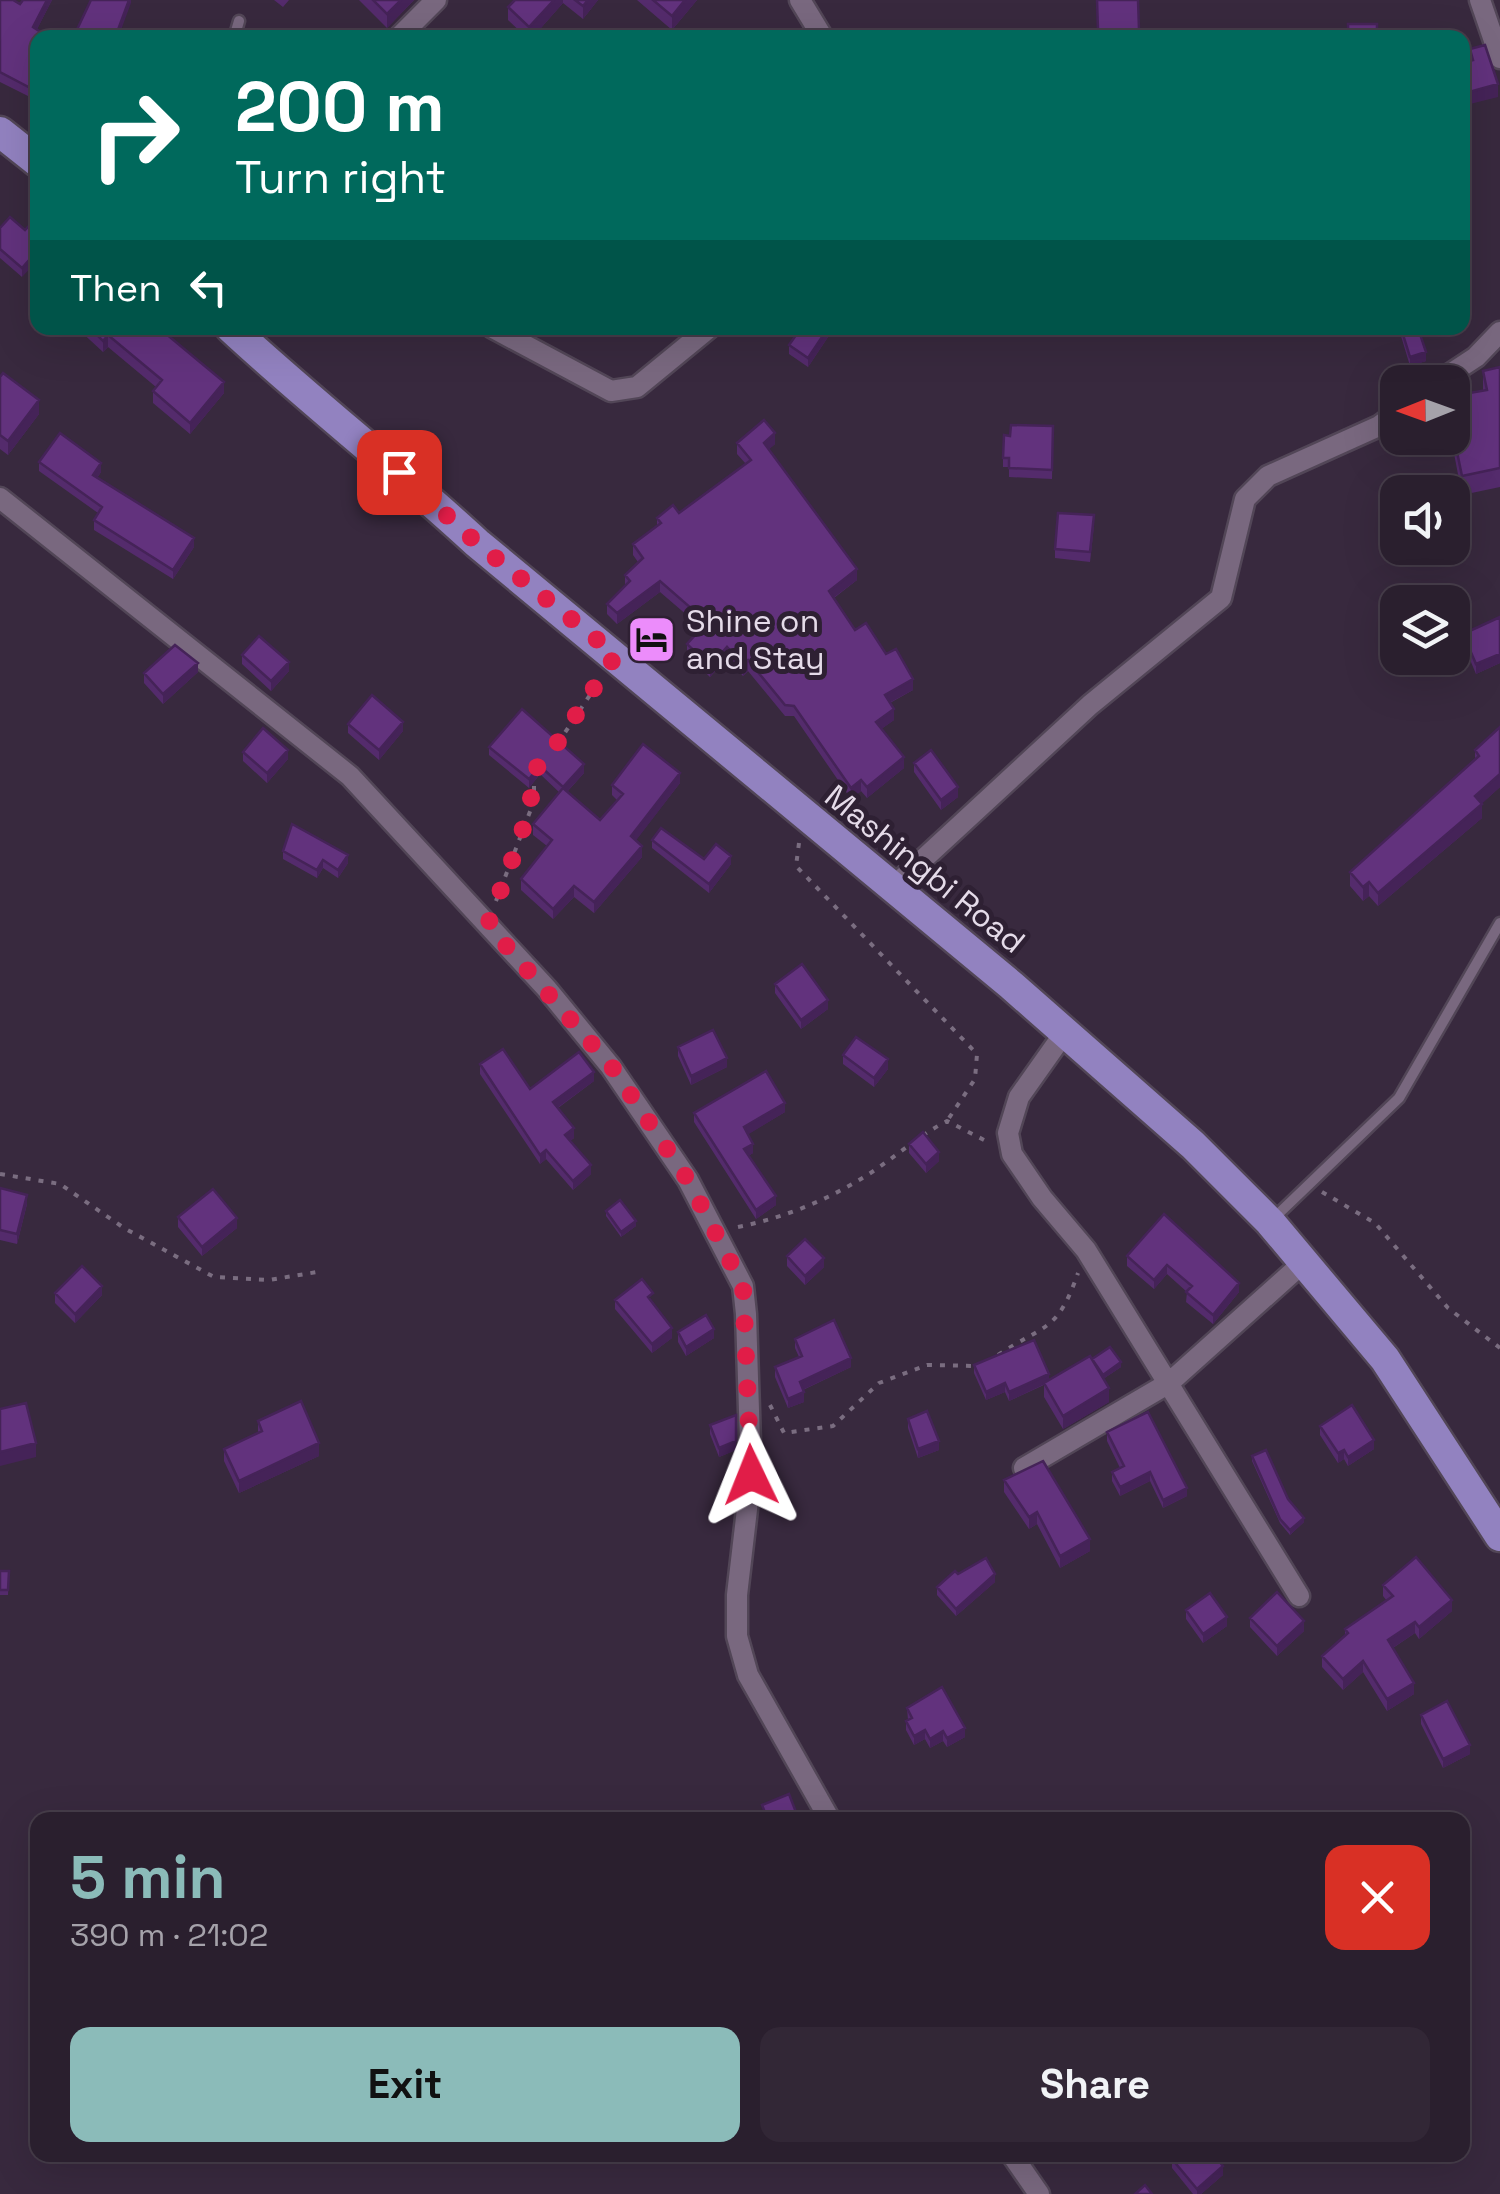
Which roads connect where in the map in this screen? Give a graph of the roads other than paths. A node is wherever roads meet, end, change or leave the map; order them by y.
1 (436, 0) edge
2 (800, 0) edge
3 (1480, 0) edge
4 (238, 21) dead end
5 (236, 30) edge
6 (406, 30) edge
7 (818, 30) edge
8 (1500, 58) edge
9 (0, 132) edge
10 (30, 156) edge
11 (1500, 332) edge
12 (245, 335) edge
13 (506, 335) edge
14 (700, 335) edge
15 (1464, 365) edge
16 (1380, 425) edge
17 (0, 498) edge
18 (891, 889) junction
19 (1500, 923) edge
20 (1065, 1032) junction
21 (1270, 1222) junction
22 (1304, 1262) junction
23 (1169, 1382) junction
24 (1024, 1468) edge
25 (1500, 1536) edge
26 (1299, 1596) dead end
27 (825, 1812) edge
28 (1017, 2162) edge
29 (1039, 2194) edge

1 - 6 street
2 - 7 street
3 - 8 street
4 - 5 lane
9 - 10 main road
11 - 15 street
12 - 18 main road, Mashingbi Road
13 - 14 street
16 - 18 street
17 - 27 street
18 - 20 main road, Mashingbi Road
19 - 21 lane
20 - 21 main road, Mashingbi Road
20 - 23 street
21 - 22 main road, Mashingbi Road
22 - 23 street
22 - 25 main road, Mashingbi Road
23 - 24 street
23 - 26 street
28 - 29 street

